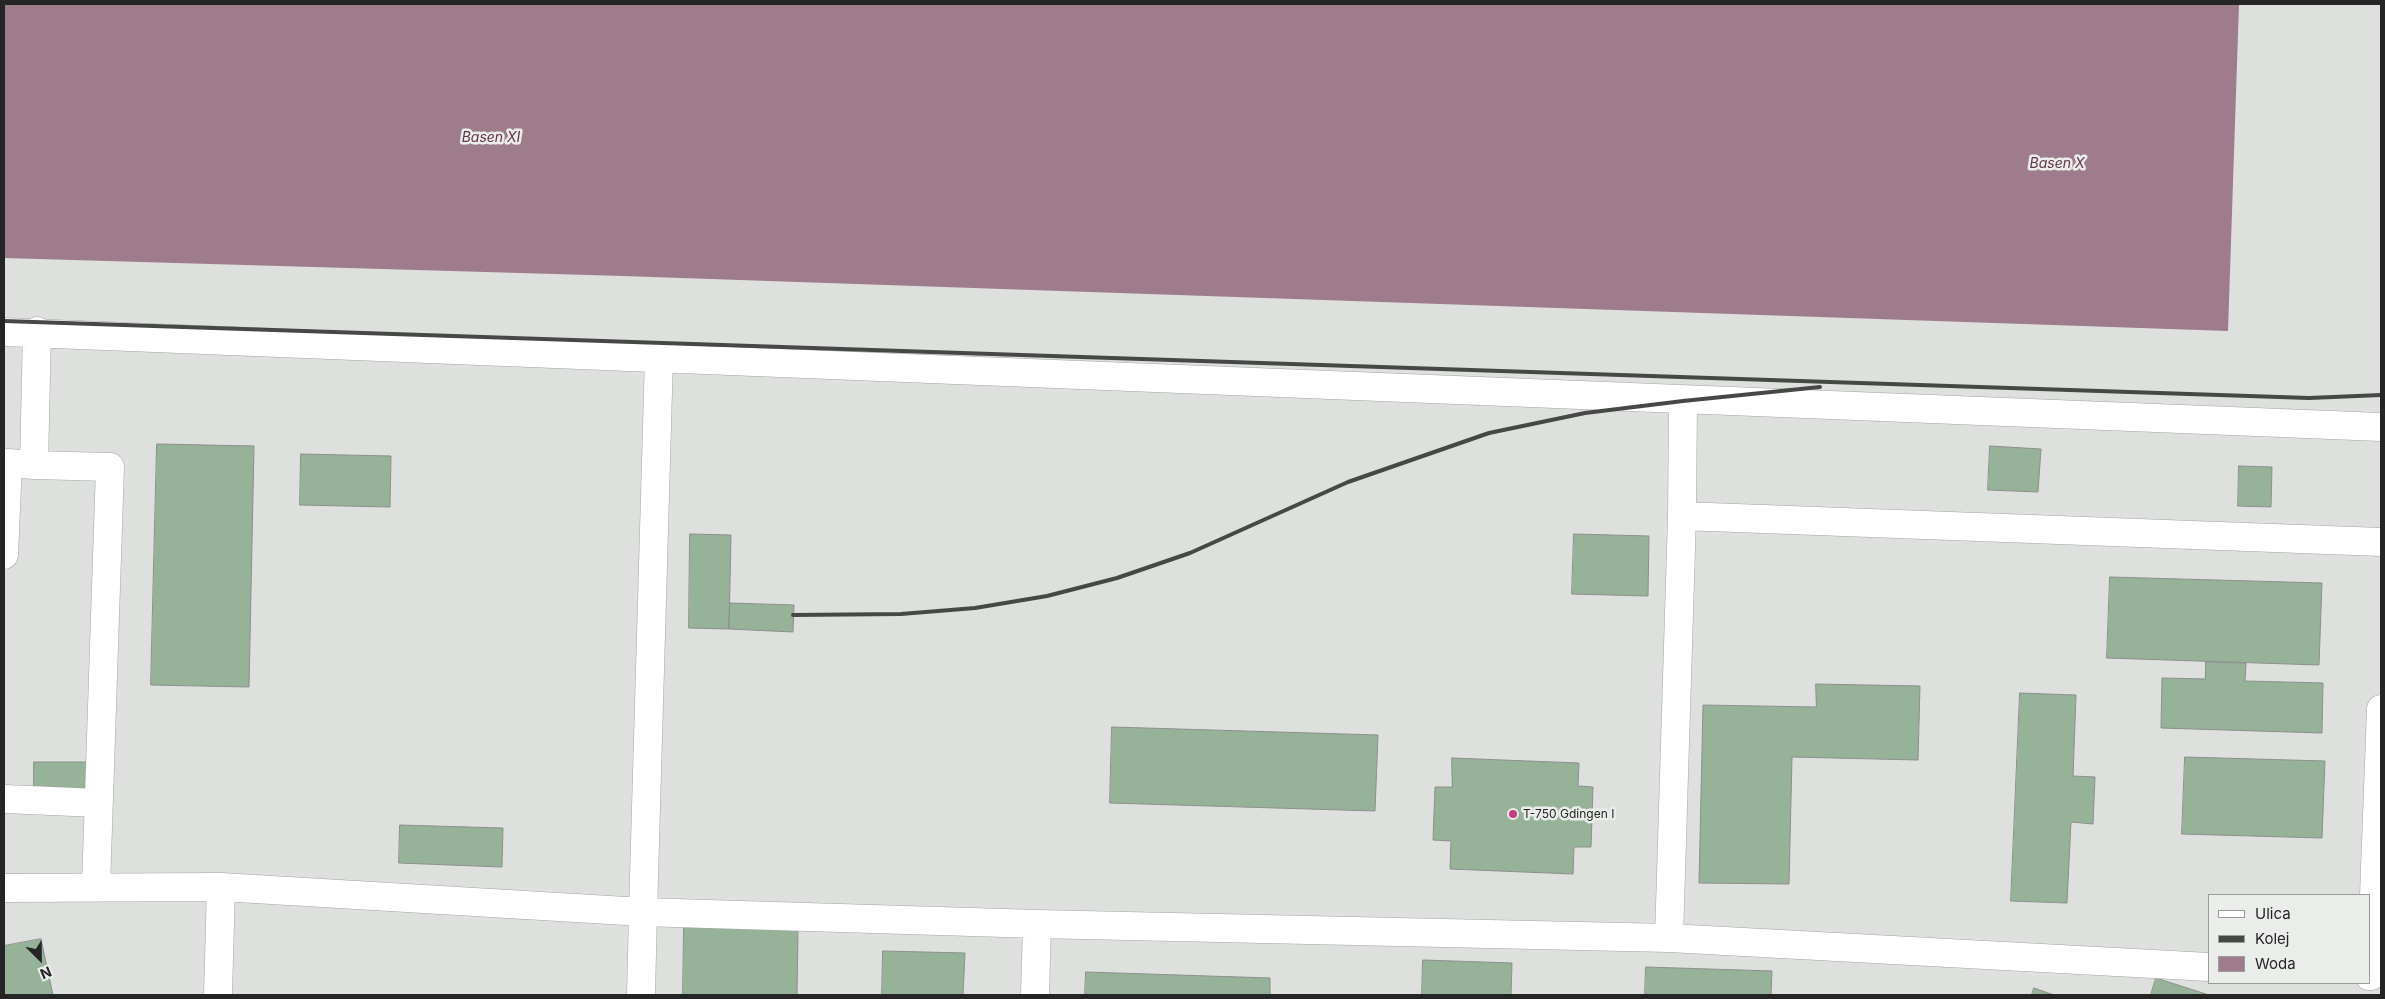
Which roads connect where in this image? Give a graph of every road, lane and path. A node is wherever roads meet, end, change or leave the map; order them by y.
1 (4, 332) edge
2 (37, 332) junction
3 (659, 357) junction
4 (1683, 400) junction
5 (2381, 428) edge
6 (34, 465) junction
7 (1682, 516) junction
8 (2381, 542) edge
9 (4, 555) edge
10 (2381, 708) edge
11 (4, 799) edge
12 (98, 803) junction
13 (96, 887) junction
14 (221, 887) junction
15 (4, 888) edge
16 (643, 912) junction
17 (1037, 924) junction
18 (1669, 938) junction
19 (2370, 941) edge
20 (2208, 968) edge
21 (218, 995) edge
22 (641, 995) edge
23 (1035, 995) edge

1 - 2 lane
2 - 3 lane
2 - 6 lane
3 - 4 lane
3 - 16 lane
4 - 5 lane
4 - 7 lane
6 - 9 lane
6 - 12 lane
7 - 8 lane
7 - 18 lane
10 - 19 lane
11 - 12 lane
12 - 13 lane
13 - 14 lane
13 - 15 lane
14 - 16 lane
14 - 21 lane
16 - 17 lane
16 - 22 lane
17 - 18 lane
17 - 23 lane
18 - 20 lane

